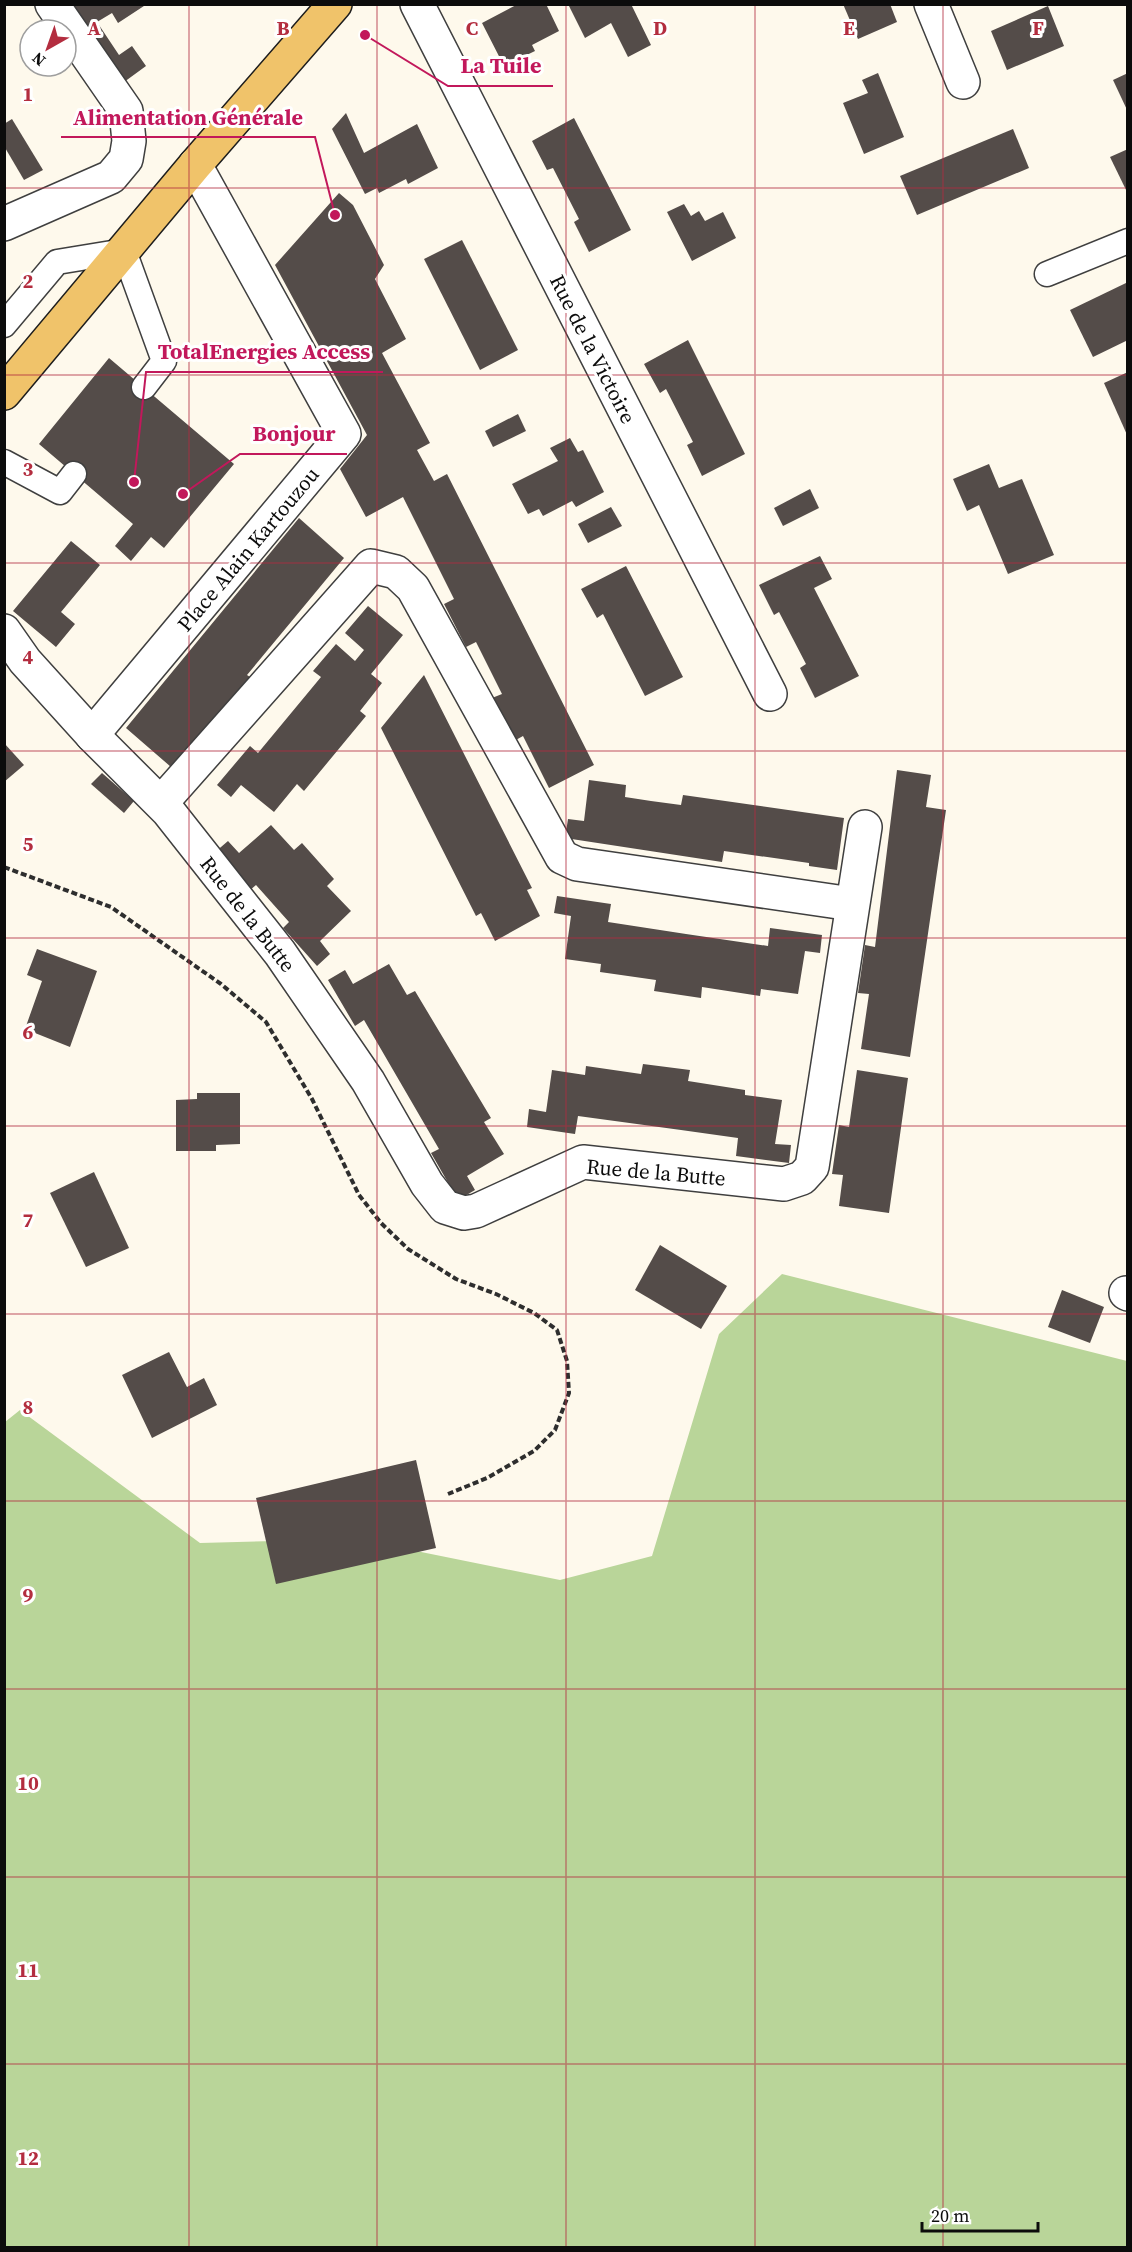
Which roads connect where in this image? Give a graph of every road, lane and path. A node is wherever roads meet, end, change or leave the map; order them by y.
1 (52, 4) edge
2 (335, 4) edge
3 (417, 4) edge
4 (931, 4) edge
5 (963, 82) dead end
6 (195, 165) junction
7 (4, 224) edge
8 (1128, 241) edge
9 (124, 252) junction
10 (1047, 274) dead end
11 (4, 325) edge
12 (144, 387) dead end
13 (4, 393) edge
14 (4, 462) edge
15 (74, 474) dead end
16 (4, 631) edge
17 (770, 694) dead end
18 (92, 735) junction
19 (161, 803) junction
20 (865, 828) dead end
21 (4, 867) edge
22 (852, 904) junction
23 (448, 1494) dead end

1 - 7 street
2 - 6 main road
3 - 17 street, Rue de la Victoire
4 - 5 street
6 - 9 main road
6 - 18 street, Place Alain Kartouzou
8 - 10 lane
9 - 11 lane
9 - 12 lane
9 - 13 main road
14 - 15 lane
16 - 18 street, Rue de la Butte
18 - 19 street, Rue de la Butte
19 - 22 street
19 - 22 street, Rue de la Butte
20 - 22 street, Rue de la Butte
21 - 23 path

